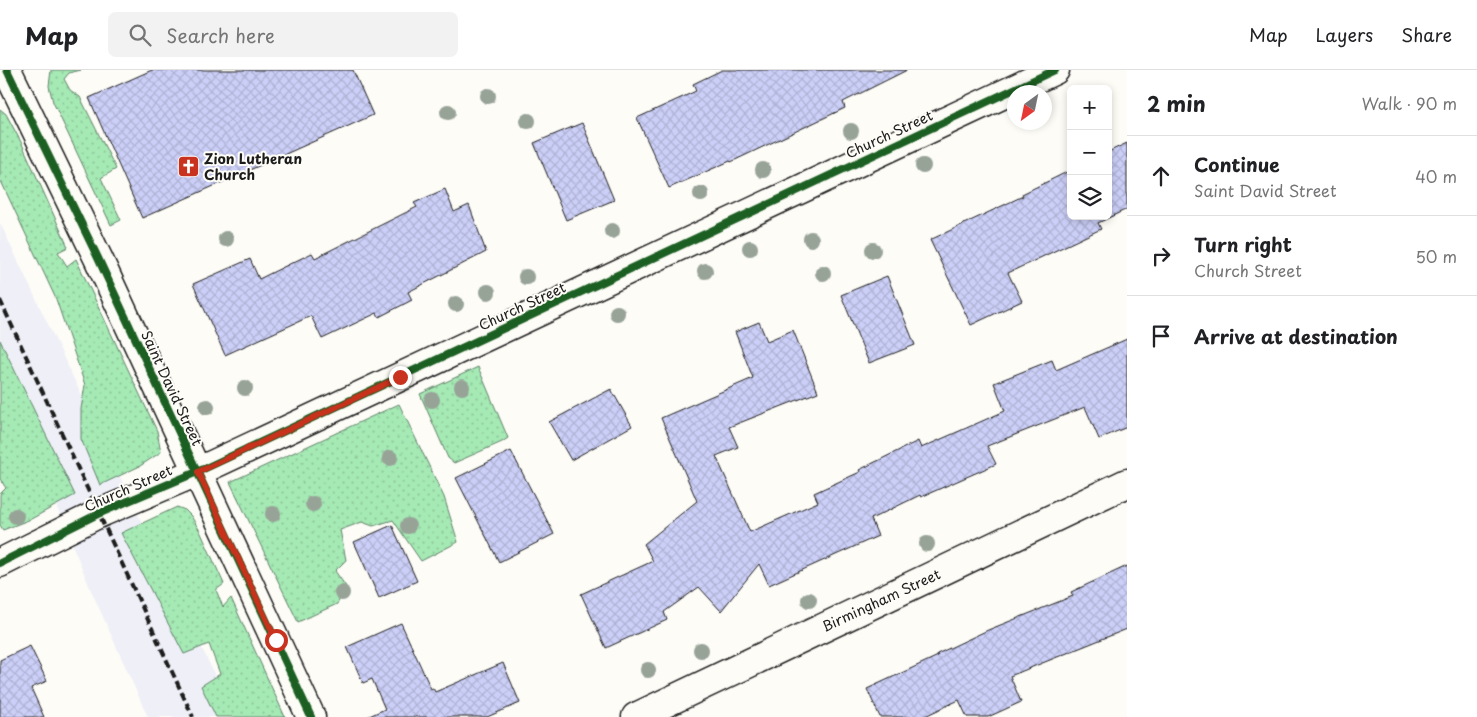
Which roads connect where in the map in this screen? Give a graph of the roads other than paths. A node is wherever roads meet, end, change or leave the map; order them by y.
1 (7, 70) edge
2 (1054, 70) edge
3 (198, 472) junction
4 (1127, 483) edge
5 (0, 563) edge
6 (311, 717) edge
7 (636, 717) edge

1 - 3 street, Saint David Street
2 - 3 street, Church Street
3 - 5 street, Church Street
3 - 6 street, Saint David Street
4 - 7 street, Birmingham Street

